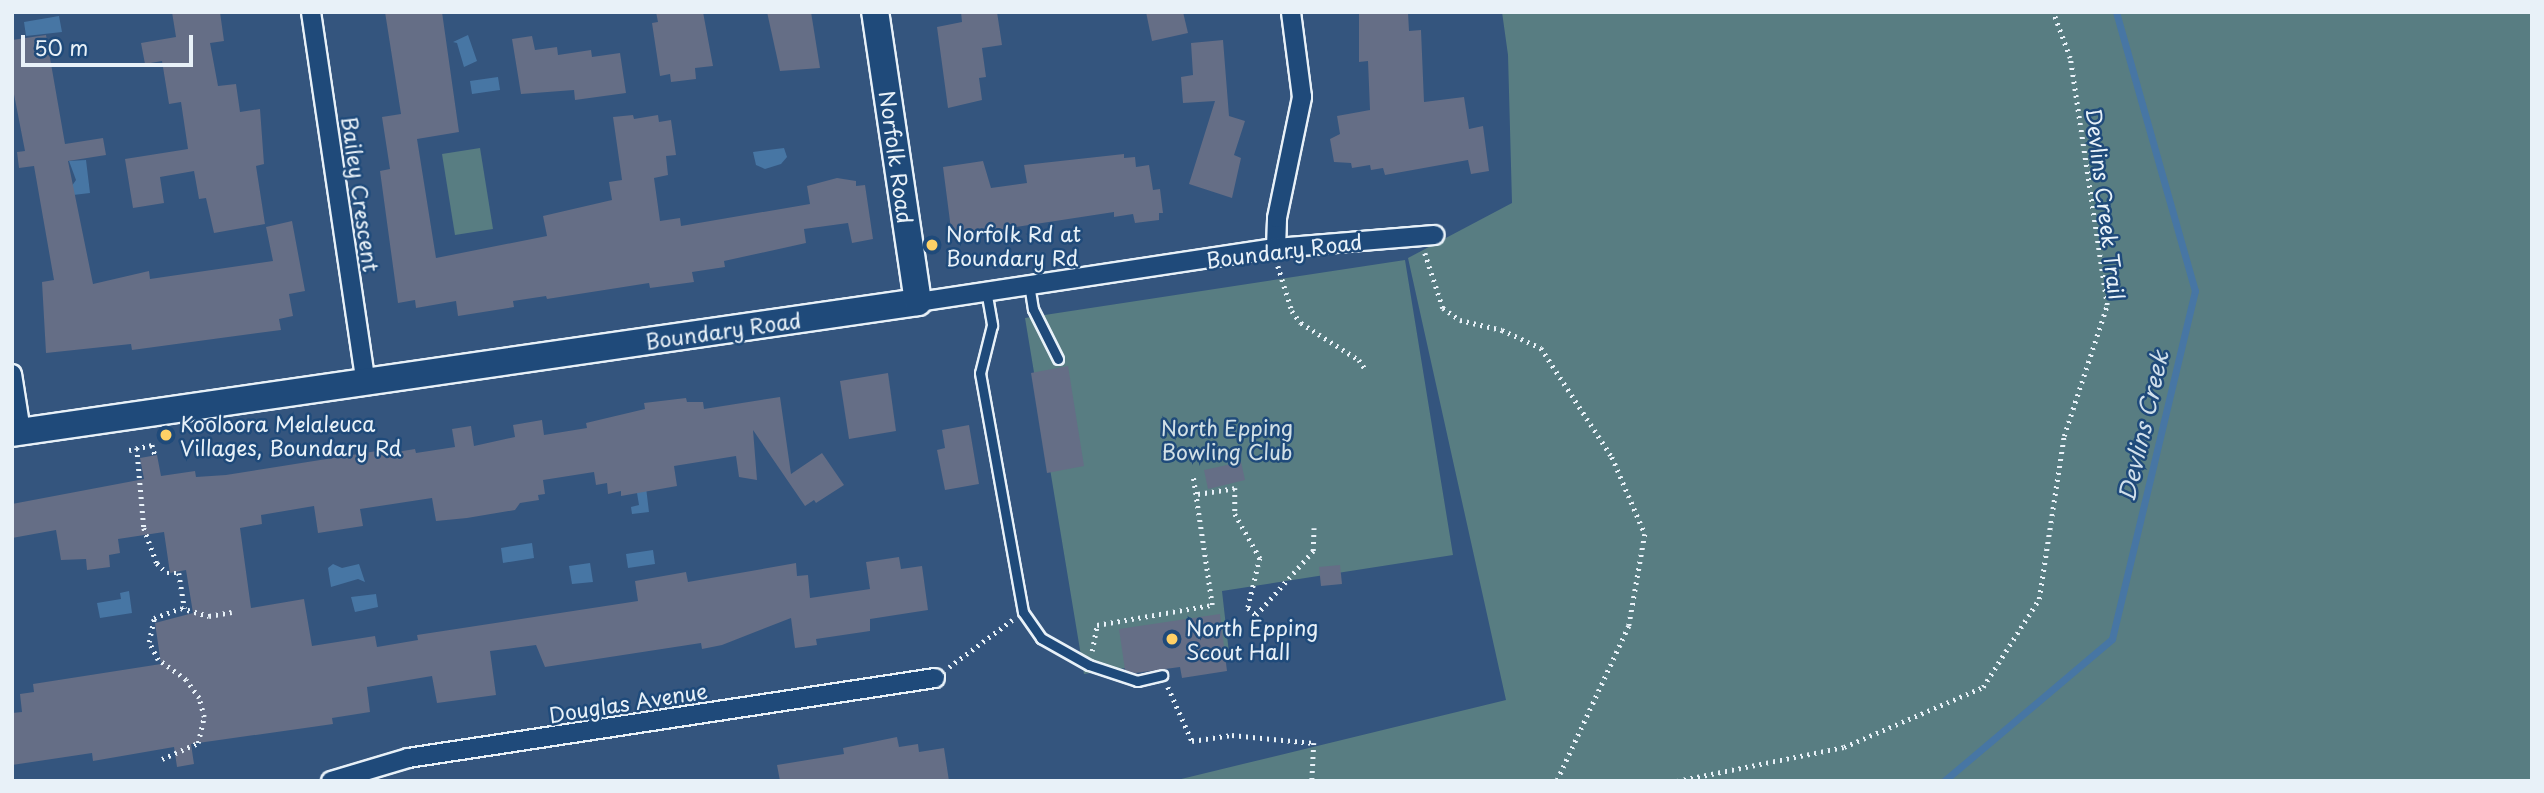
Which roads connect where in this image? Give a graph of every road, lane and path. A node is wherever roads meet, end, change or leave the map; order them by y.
1 (311, 12) edge
2 (875, 12) edge
3 (1291, 12) edge
4 (2053, 12) edge
5 (1427, 235) joint
6 (1274, 248) junction
7 (1029, 284) junction
8 (986, 290) junction
9 (918, 302) junction
10 (1058, 359) dead end
11 (1366, 370) dead end
12 (12, 374) edge
13 (366, 383) junction
14 (17, 432) edge
15 (136, 448) junction
16 (129, 450) dead end
17 (155, 455) dead end
18 (1193, 477) dead end
19 (1197, 494) junction
20 (1314, 528) dead end
21 (185, 609) junction
22 (232, 612) dead end
23 (1023, 612) junction
24 (1089, 665) junction
25 (1162, 675) joint
26 (934, 678) joint
27 (162, 759) dead end
28 (331, 781) edge
29 (1312, 781) edge
30 (1557, 781) edge
31 (1677, 781) edge

1 - 13 street, Bailey Crescent
2 - 9 street, Norfolk Road
3 - 6 street
4 - 31 path, Devlins Creek Trail
5 - 6 street, Boundary Road
5 - 30 path
6 - 7 street, Boundary Road
6 - 11 path
7 - 8 street, Boundary Road
7 - 10 lane
8 - 9 street, Boundary Road
8 - 23 lane
9 - 13 street, Boundary Road
12 - 14 street
13 - 14 street, Boundary Road
15 - 16 path
15 - 17 path
15 - 21 path
18 - 19 path
19 - 20 path
19 - 24 path
21 - 22 path
21 - 27 path
23 - 24 lane
23 - 26 path
24 - 25 lane
25 - 29 path
26 - 28 street, Douglas Avenue

